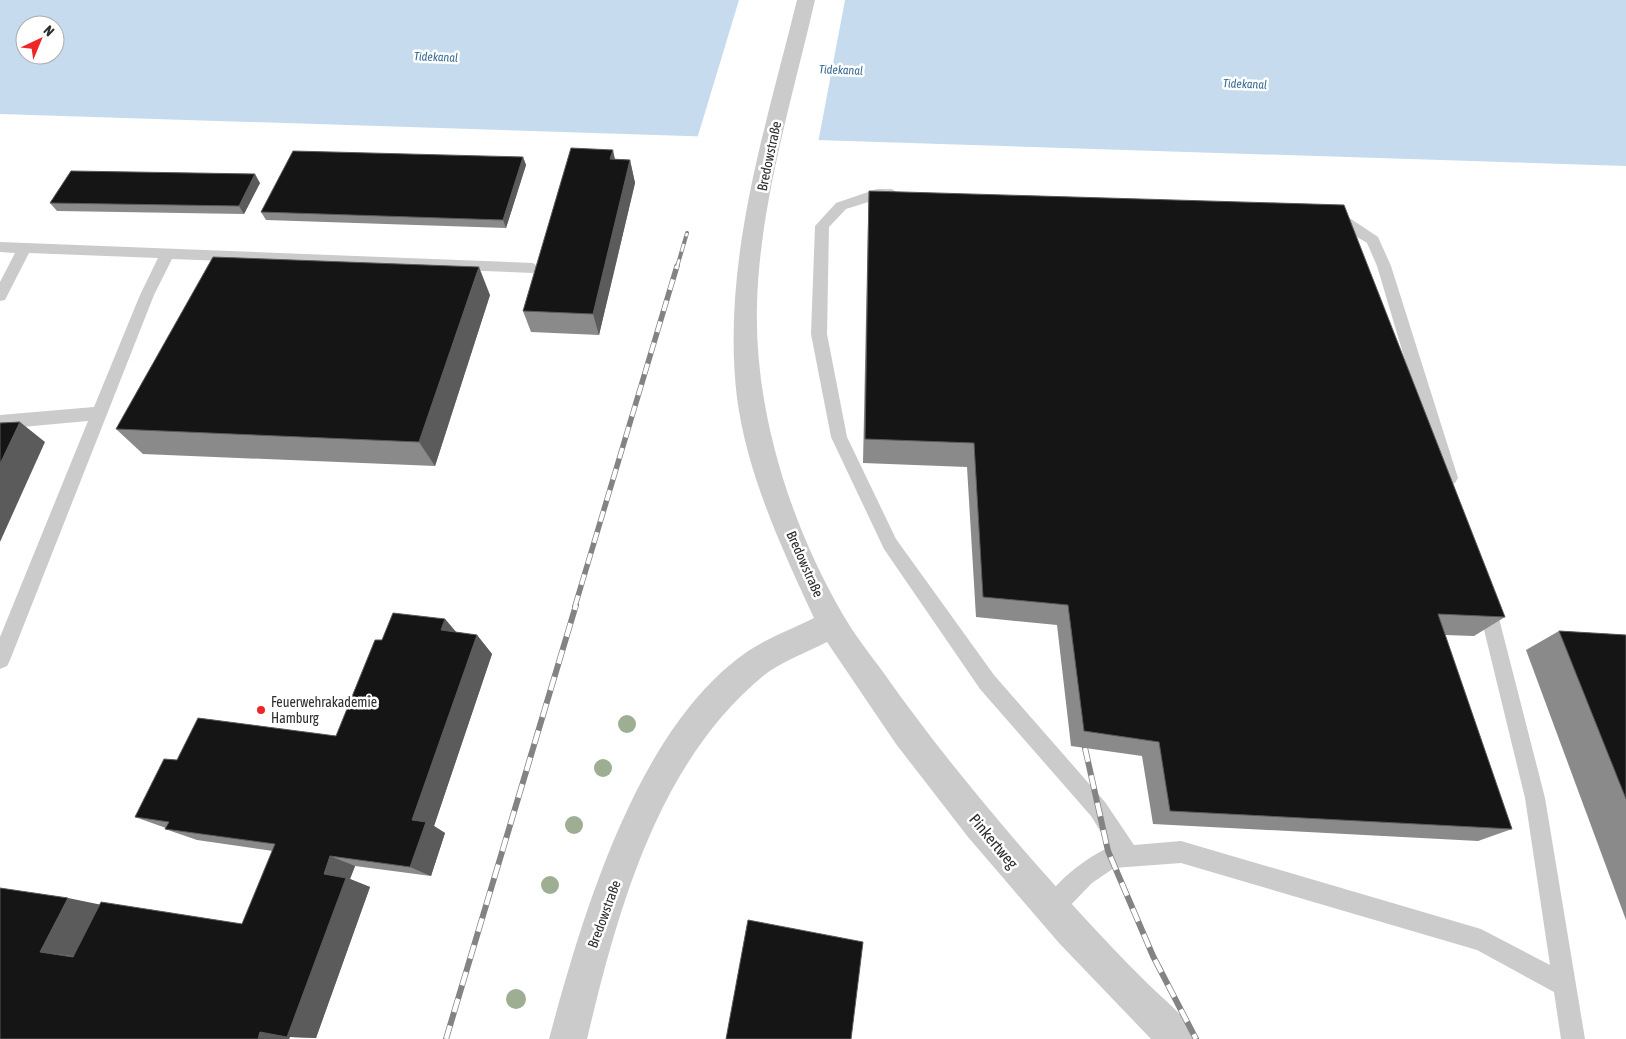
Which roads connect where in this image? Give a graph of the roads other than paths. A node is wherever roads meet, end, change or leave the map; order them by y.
1 (806, 0) edge
2 (907, 195) edge
3 (1314, 208) edge
4 (0, 247) edge
5 (25, 248) junction
6 (168, 253) junction
7 (533, 268) dead end
8 (0, 296) edge
9 (100, 413) junction
10 (0, 422) edge
11 (1455, 499) edge
12 (1481, 583) edge
13 (832, 624) junction
14 (0, 660) edge
15 (1129, 856) junction
16 (1052, 908) junction
17 (1564, 985) junction
18 (568, 1039) edge
19 (1179, 1039) edge
20 (1573, 1039) edge

1 - 13 street, Bredowstraße
2 - 15 lane
3 - 11 lane
4 - 5 lane
5 - 6 lane
5 - 8 lane
6 - 7 lane
6 - 9 lane
9 - 10 lane
9 - 14 lane
12 - 17 lane
13 - 16 street, Pinkertweg
13 - 18 street, Bredowstraße
15 - 16 lane
15 - 17 lane
16 - 19 street, Pinkertweg
17 - 20 lane

